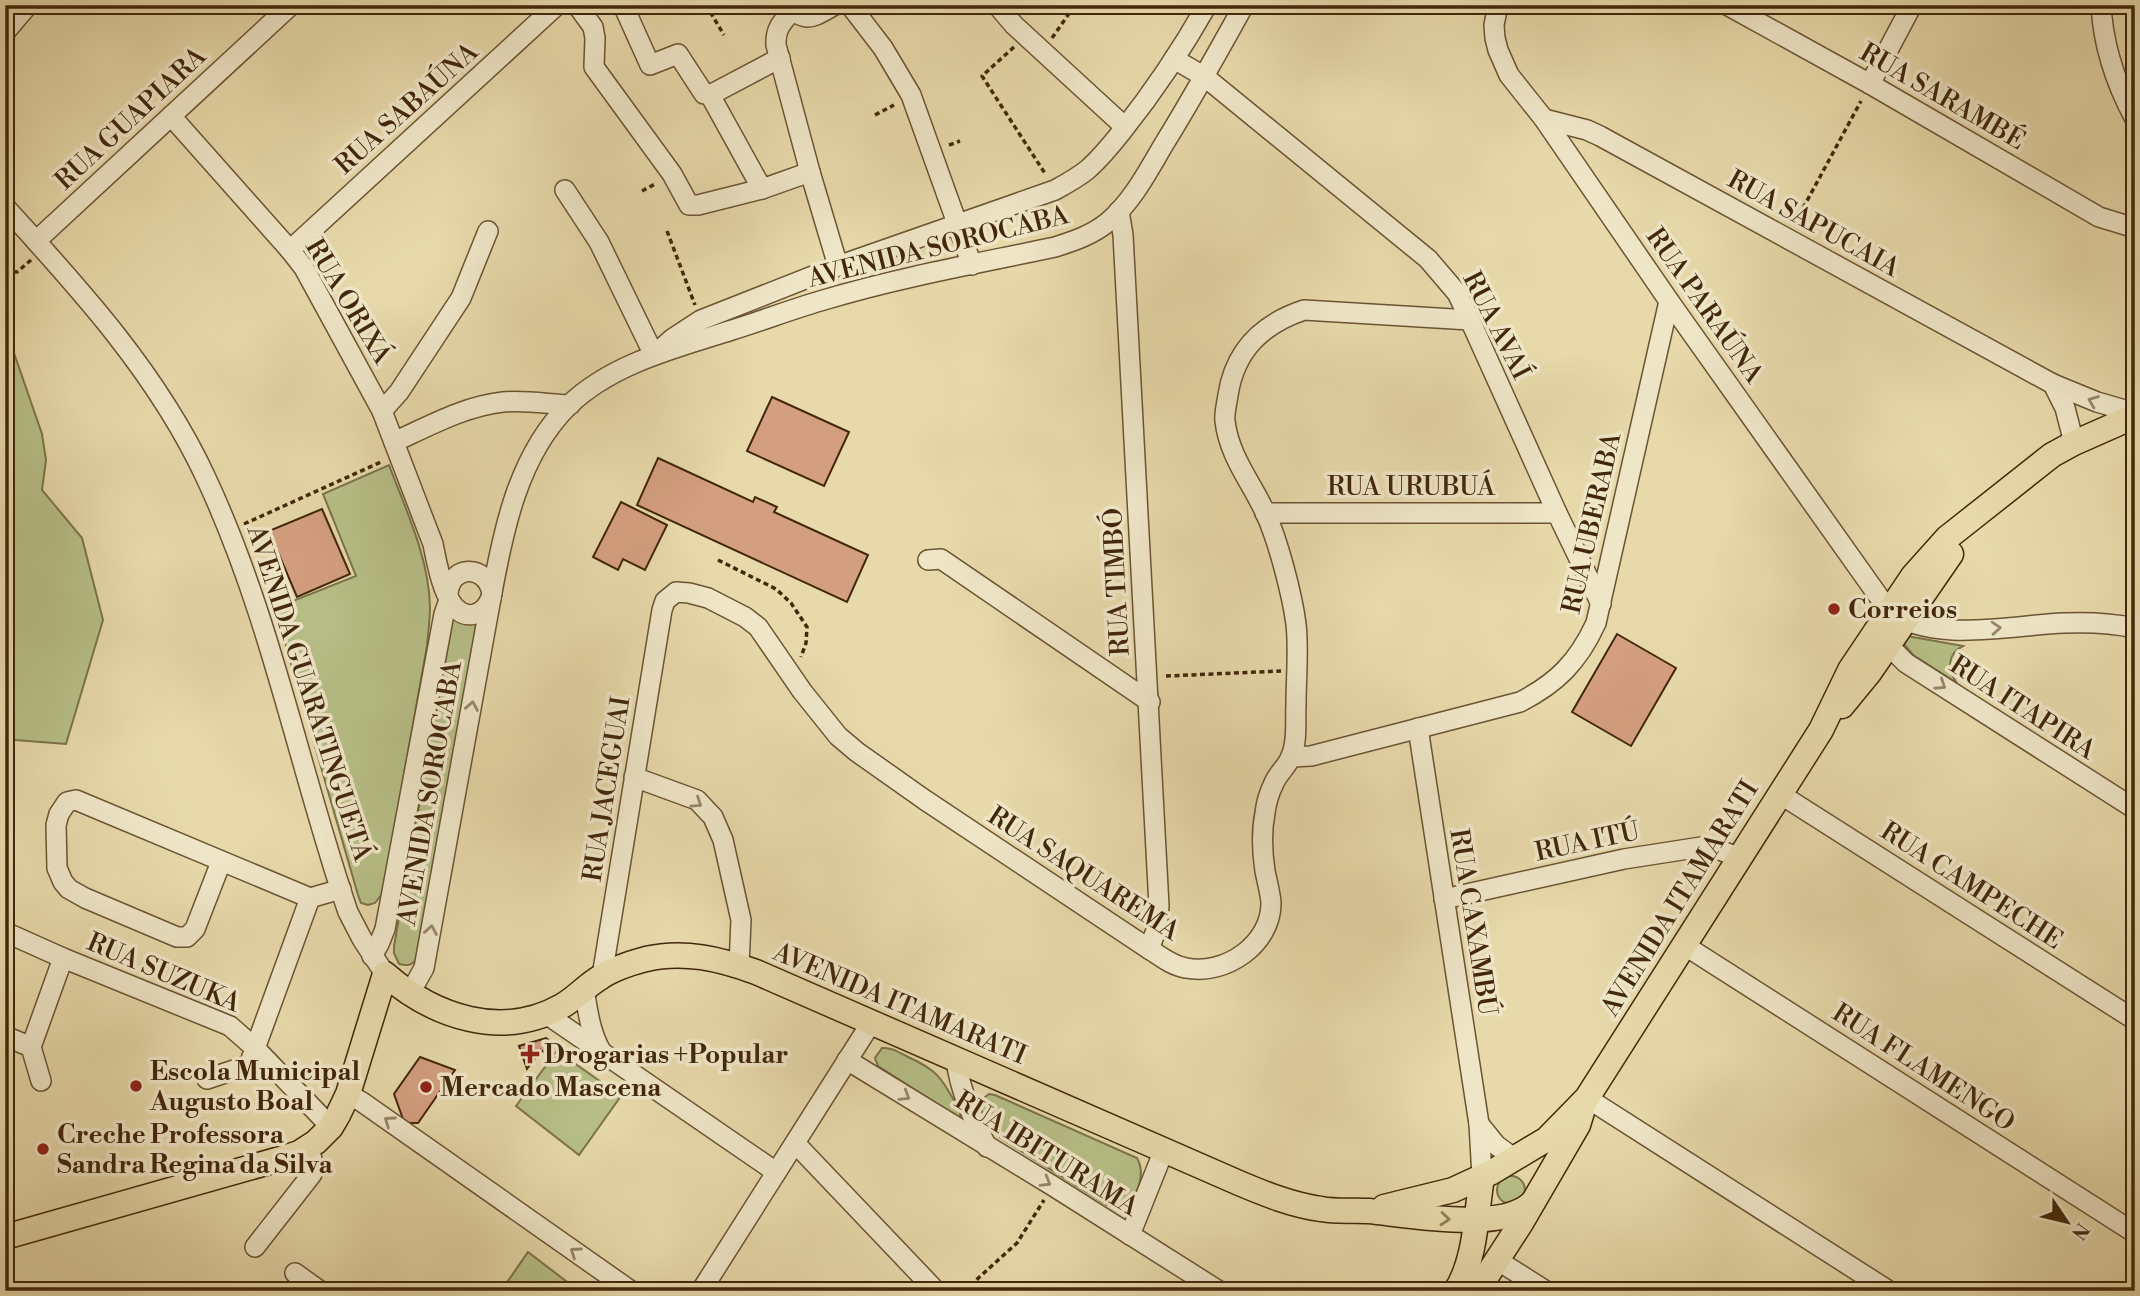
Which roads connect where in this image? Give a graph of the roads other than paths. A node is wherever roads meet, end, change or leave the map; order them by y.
1 (290, 5) edge
2 (557, 5) edge
3 (577, 5) edge
4 (623, 5) edge
5 (835, 5) edge
6 (850, 5) edge
7 (997, 5) edge
8 (1207, 5) edge
9 (1244, 5) edge
10 (1498, 5) edge
11 (1727, 5) edge
12 (1912, 5) edge
13 (2101, 5) edge
14 (27, 6) edge
15 (788, 8) edge
16 (5, 32) edge
17 (780, 58) junction
18 (1174, 59) junction
19 (1205, 77) junction
20 (1870, 84) junction
21 (710, 95) junction
22 (171, 116) junction
23 (1544, 119) junction
24 (2135, 120) edge
25 (1125, 127) junction
26 (810, 172) junction
27 (762, 189) junction
28 (565, 190) dead end
29 (5, 207) edge
30 (1119, 211) junction
31 (956, 224) junction
32 (2135, 228) edge
33 (488, 232) dead end
34 (40, 245) junction
35 (290, 250) junction
36 (972, 265) junction
37 (838, 266) junction
38 (1669, 301) junction
39 (1470, 320) junction
40 (654, 355) junction
41 (2053, 384) junction
42 (570, 405) junction
43 (382, 411) junction
44 (2135, 414) edge
45 (2074, 443) junction
46 (396, 448) junction
47 (1265, 513) junction
48 (1557, 513) junction
49 (505, 535) junction
50 (433, 544) junction
51 (928, 560) dead end
52 (467, 571) junction
53 (491, 596) junction
54 (448, 598) junction
55 (1601, 604) junction
56 (662, 610) joint
57 (1897, 616) junction
58 (2135, 628) edge
59 (1889, 643) junction
60 (1150, 702) junction
61 (1418, 728) junction
62 (1821, 730) junction
63 (1291, 757) junction
64 (634, 777) junction
65 (1780, 794) junction
66 (2135, 809) edge
67 (1740, 858) junction
68 (221, 862) junction
69 (341, 890) junction
70 (310, 898) junction
71 (1444, 899) junction
72 (5, 932) edge
73 (1685, 945) junction
74 (1149, 949) junction
75 (63, 958) junction
76 (379, 965) junction
77 (739, 966) junction
78 (593, 983) junction
79 (410, 993) junction
80 (547, 1014) junction
81 (2135, 1020) edge
82 (870, 1023) junction
83 (5, 1036) edge
84 (31, 1047) junction
85 (255, 1048) junction
86 (602, 1051) junction
87 (847, 1060) junction
88 (956, 1060) junction
89 (206, 1079) dead end
90 (41, 1081) dead end
91 (348, 1094) junction
92 (1587, 1098) junction
93 (1479, 1124) junction
94 (331, 1127) junction
95 (795, 1143) junction
96 (309, 1147) junction
97 (988, 1147) junction
98 (1164, 1150) junction
99 (1515, 1159) junction
100 (776, 1172) junction
101 (1482, 1177) junction
102 (1534, 1199) junction
103 (1366, 1211) junction
104 (1482, 1226) junction
105 (2135, 1233) edge
106 (1130, 1235) junction
107 (5, 1237) edge
108 (255, 1248) dead end
109 (1497, 1260) junction
110 (295, 1273) dead end
111 (320, 1291) edge
112 (631, 1291) edge
113 (701, 1291) edge
114 (936, 1291) edge
115 (1219, 1291) edge
116 (1456, 1291) edge
117 (1478, 1291) edge
118 (1546, 1291) edge
119 (1889, 1291) edge

1 - 22 street, RUA GUAPIARA
2 - 35 street, RUA SABAÚNA
3 - 27 street
4 - 21 street
5 - 15 street
6 - 31 street
7 - 25 street
8 - 18 street, AVENIDA SOROCABA
9 - 19 street, AVENIDA SOROCABA
10 - 23 street, RUA PARAÚNA
11 - 20 street, RUA SARAMBÉ
12 - 20 street
13 - 24 street
14 - 16 street
15 - 17 street
17 - 21 street
17 - 26 street
18 - 19 street, RUA AVAÍ
18 - 25 street, AVENIDA SOROCABA
19 - 30 street, AVENIDA SOROCABA
19 - 39 street, RUA AVAÍ
20 - 32 street, RUA SARAMBÉ
21 - 27 street
22 - 34 street, RUA GUAPIARA
22 - 35 street, RUA ORIXÁ
23 - 38 street, RUA PARAÚNA
23 - 41 street, RUA SAPUCAIA
25 - 31 street, AVENIDA SOROCABA
26 - 27 street
26 - 37 street
28 - 40 street
29 - 34 street, AVENIDA GUARATINGUETÁ
30 - 36 street, AVENIDA SOROCABA
30 - 60 street, RUA TIMBÓ
31 - 36 street
31 - 37 street, AVENIDA SOROCABA
33 - 43 street
34 - 69 street, AVENIDA GUARATINGUETÁ
35 - 43 street, RUA ORIXÁ
36 - 40 street, AVENIDA SOROCABA
37 - 40 street, AVENIDA SOROCABA
38 - 55 street, RUA UBERABA
38 - 57 street, RUA PARAÚNA
39 - 47 street, RUA SAQUAREMA
39 - 48 street, RUA AVAÍ
40 - 42 street, AVENIDA SOROCABA
44 -> 41 street, RUA SAPUCAIA
41 - 45 street
42 - 46 street
42 - 49 street, AVENIDA SOROCABA
43 - 46 street, RUA ORIXÁ
44 - 45 main road, AVENIDA ITAMARATI
45 - 57 main road, AVENIDA ITAMARATI
46 - 50 street, RUA ORIXÁ
47 - 48 street, RUA URUBUÁ
47 - 63 street, RUA SAQUAREMA
48 - 55 street, RUA AVAÍ
49 - 52 street, AVENIDA SOROCABA
49 - 53 street, AVENIDA SOROCABA
50 - 52 street, RUA ORIXÁ
50 - 54 street, RUA ORIXÁ
51 - 60 street
52 - 53 street
52 - 54 street
53 - 54 street
79 -> 53 street, AVENIDA SOROCABA
54 - 76 street, AVENIDA SOROCABA
55 - 61 street, RUA UBERABA
56 - 64 street, RUA JACEGUAI
56 - 74 street, RUA SAQUAREMA
57 -> 58 street
57 - 59 main road
57 - 62 main road, AVENIDA ITAMARATI
59 - 62 main road, AVENIDA ITAMARATI
59 -> 66 street, RUA ITAPIRA
60 - 74 street, RUA TIMBÓ
61 - 63 street, RUA UBERABA
61 - 71 street, RUA CAXAMBÚ
62 - 65 main road, AVENIDA ITAMARATI
63 - 74 street, RUA SAQUAREMA
64 -> 77 street
64 - 78 street, RUA JACEGUAI
65 - 67 main road, AVENIDA ITAMARATI
65 - 81 street, RUA CAMPECHE
67 - 71 street, RUA ITÚ
67 - 73 main road, AVENIDA ITAMARATI
68 - 68 street
68 - 70 street
69 - 70 street
69 - 76 street, AVENIDA GUARATINGUETÁ
70 - 85 street
71 - 93 street, RUA CAXAMBÚ
72 - 75 street, RUA SUZUKA
73 - 92 main road, AVENIDA ITAMARATI
73 - 105 street, RUA FLAMENGO
75 - 84 street
75 - 85 street, RUA SUZUKA
76 - 79 main road, AVENIDA GUARATINGUETÁ
76 - 91 main road
77 - 78 main road, AVENIDA ITAMARATI
77 - 82 main road, AVENIDA ITAMARATI
78 - 80 main road, AVENIDA ITAMARATI
78 - 86 street, RUA JACEGUAI
79 - 80 main road, AVENIDA ITAMARATI
80 - 86 street
82 - 87 street
82 - 88 main road, AVENIDA ITAMARATI
83 - 84 street
84 - 90 street
85 - 89 street
85 - 94 street, RUA SUZUKA
86 - 100 street
87 - 95 street
87 -> 97 street, RUA IBITURAMA
88 - 97 street
88 - 98 main road, AVENIDA ITAMARATI
91 - 94 main road
112 -> 91 street
92 - 99 main road, AVENIDA ITAMARATI
92 - 102 main road, AVENIDA ITAMARATI
92 - 119 street
93 - 99 street
93 - 101 street, RUA CAXAMBÚ
94 - 96 main road
95 - 100 street
95 - 114 street
96 - 107 main road
96 - 108 street
97 -> 106 street, RUA IBITURAMA
98 - 103 main road, AVENIDA ITAMARATI
98 - 106 street
99 - 101 main road, AVENIDA ITAMARATI
99 - 102 main road
100 - 113 street
101 - 103 main road, AVENIDA ITAMARATI
101 - 104 main road
102 - 104 main road
102 - 109 main road, AVENIDA ITAMARATI
103 -> 104 main road, AVENIDA ITAMARATI
104 - 109 main road
104 - 116 main road
106 - 115 street, RUA IBITURAMA
109 - 117 main road, AVENIDA ITAMARATI
109 - 118 street
110 - 111 street

